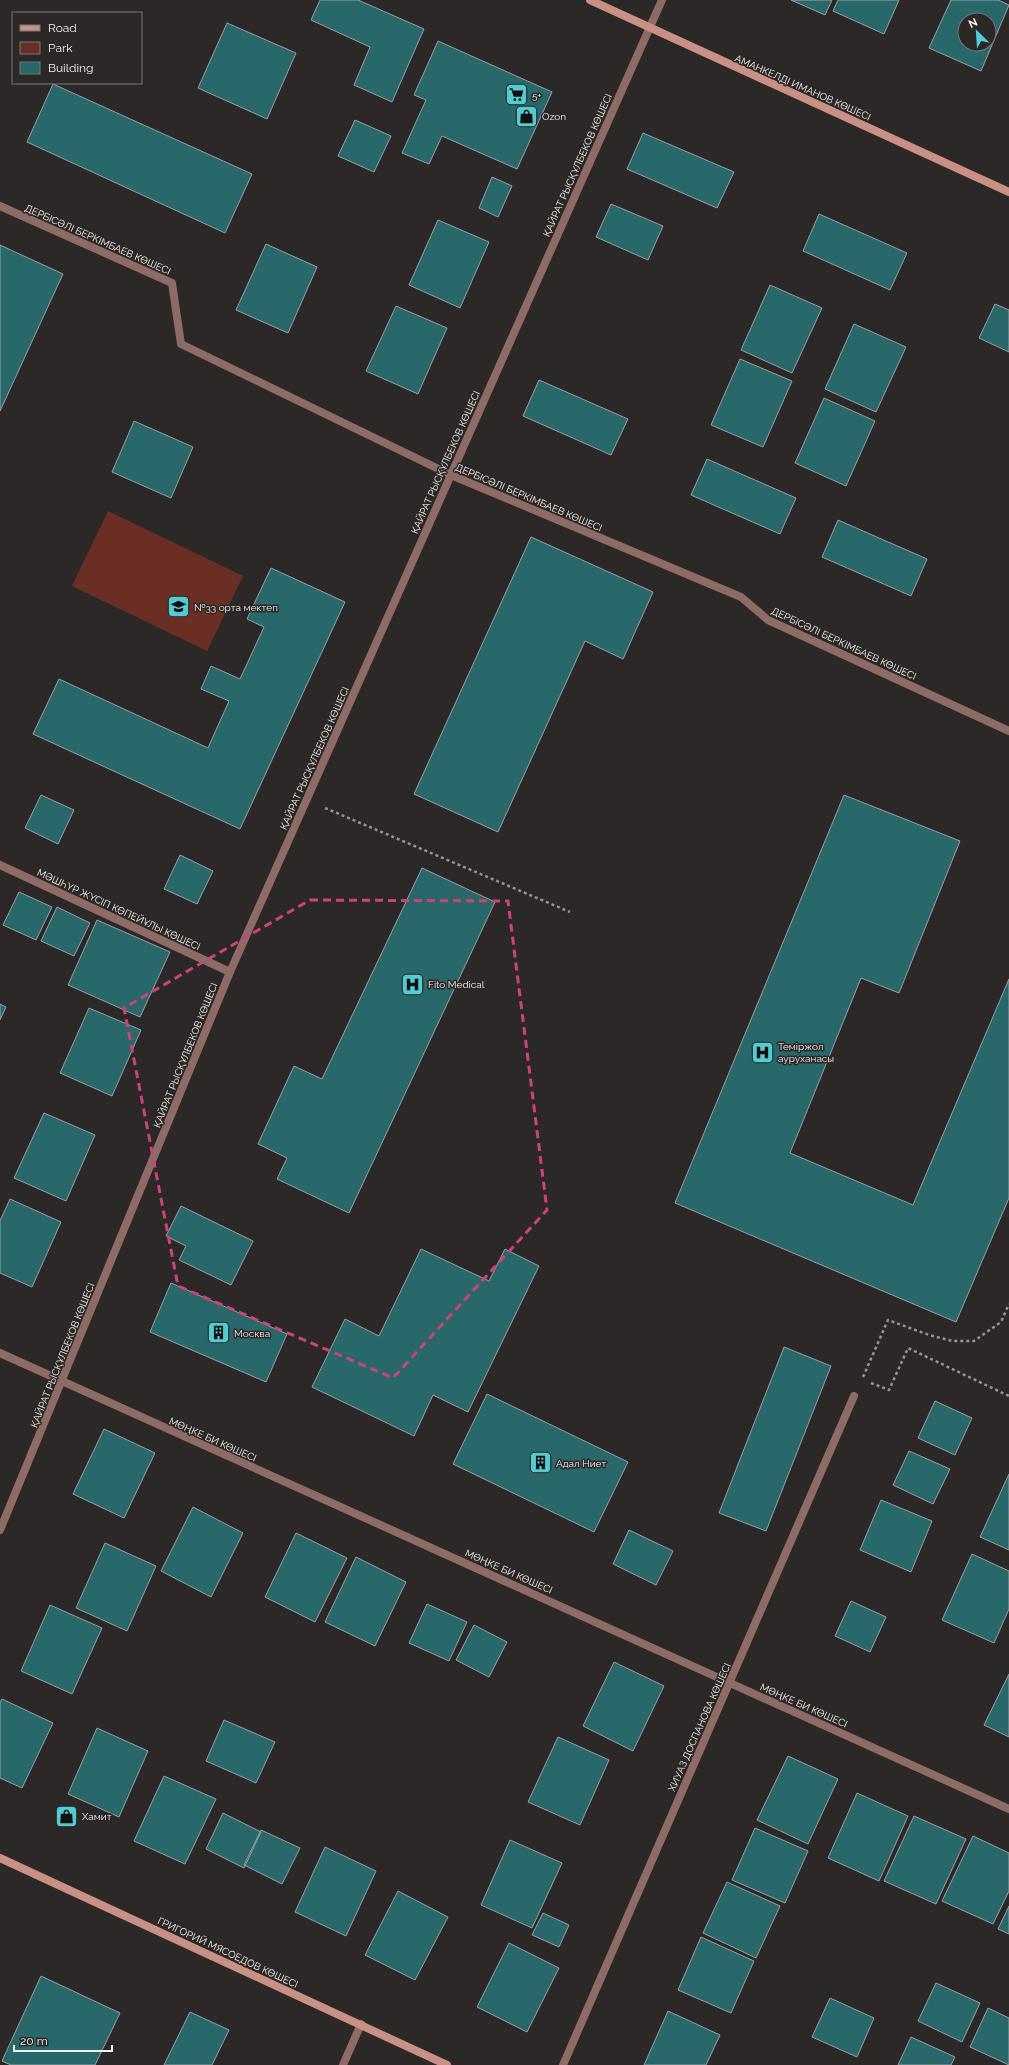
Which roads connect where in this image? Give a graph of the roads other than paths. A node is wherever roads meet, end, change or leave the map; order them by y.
1 (590, 0) edge
2 (662, 0) edge
3 (649, 28) junction
4 (1009, 192) edge
5 (0, 206) edge
6 (451, 475) junction
7 (1009, 731) edge
8 (0, 865) edge
9 (230, 972) junction
10 (0, 1353) edge
11 (61, 1382) junction
12 (854, 1396) road end
13 (0, 1530) edge
14 (730, 1683) junction
15 (1009, 1809) edge
16 (0, 1858) edge
17 (361, 2024) junction
18 (344, 2065) edge
19 (446, 2065) edge
20 (562, 2065) edge

1 - 3 main road, АМАНКЕЛДІ ИМАНОВ КӨШЕСІ
2 - 3 street, ҚАЙРАТ РЫСҚҰЛБЕКОВ КӨШЕСІ
3 - 4 main road, АМАНКЕЛДІ ИМАНОВ КӨШЕСІ
3 - 6 street, ҚАЙРАТ РЫСҚҰЛБЕКОВ КӨШЕСІ
5 - 6 street, ДЕРБІСӘЛІ БЕРКІМБАЕВ КӨШЕСІ
6 - 7 street, ДЕРБІСӘЛІ БЕРКІМБАЕВ КӨШЕСІ
6 - 9 street, ҚАЙРАТ РЫСҚҰЛБЕКОВ КӨШЕСІ
8 - 9 street, МӘШҺҮР ЖҮСІП КӨПЕЙҰЛЫ КӨШЕСІ
9 - 11 street, ҚАЙРАТ РЫСҚҰЛБЕКОВ КӨШЕСІ
10 - 11 street, МӨҢКЕ БИ КӨШЕСІ
11 - 13 street, ҚАЙРАТ РЫСҚҰЛБЕКОВ КӨШЕСІ
11 - 14 street, МӨҢКЕ БИ КӨШЕСІ
12 - 14 street, ХИУАЗ ДОСПАНОВА КӨШЕСІ
14 - 15 street, МӨҢКЕ БИ КӨШЕСІ
14 - 20 street, ХИУАЗ ДОСПАНОВА КӨШЕСІ
16 - 17 main road, ГРИГОРИЙ МЯСОЕДОВ КӨШЕСІ
17 - 18 street
17 - 19 main road, ГРИГОРИЙ МЯСОЕДОВ КӨШЕСІ

